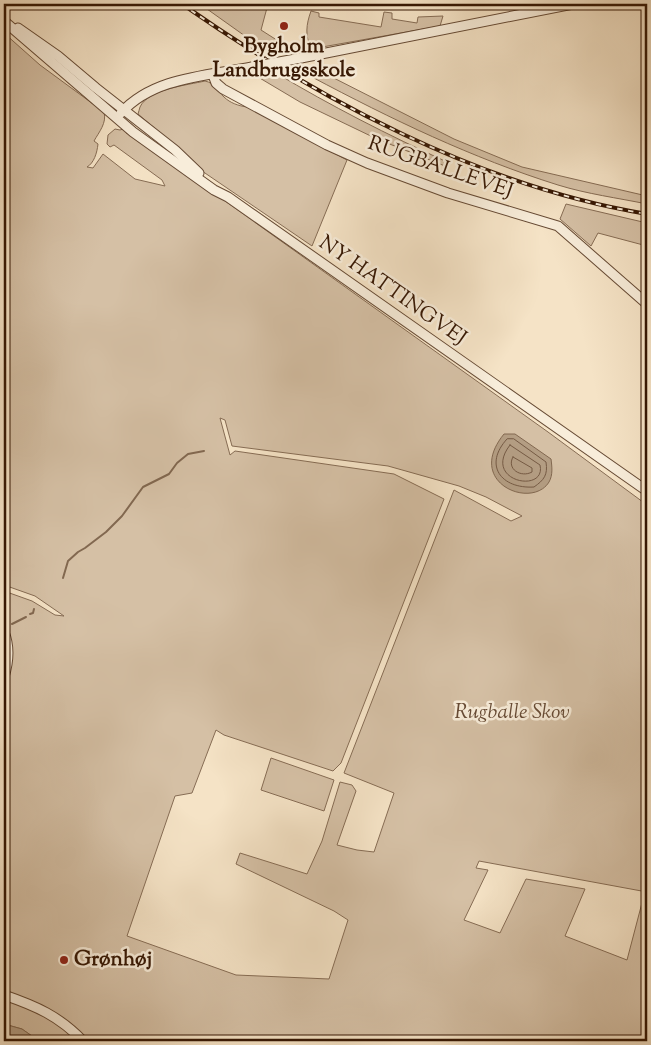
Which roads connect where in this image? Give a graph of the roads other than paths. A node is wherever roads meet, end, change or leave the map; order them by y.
1 (573, 4) edge
2 (4, 16) edge
3 (4, 21) edge
4 (53, 65) junction
5 (213, 75) junction
6 (124, 110) junction
7 (116, 118) junction
8 (228, 197) junction
9 (647, 304) edge
10 (647, 491) edge
11 (4, 632) edge
12 (4, 677) edge
13 (4, 995) edge
14 (83, 1041) edge

1 - 5 street, bridge
2 - 6 street
3 - 4 street
4 - 6 street
4 - 7 street, NY HATTINGVEJ
5 - 6 street
5 - 9 street, RUGBALLEVEJ
6 - 7 street
6 - 8 street
7 - 8 street, NY HATTINGVEJ
8 - 10 street, NY HATTINGVEJ
11 - 12 street
13 - 14 street

